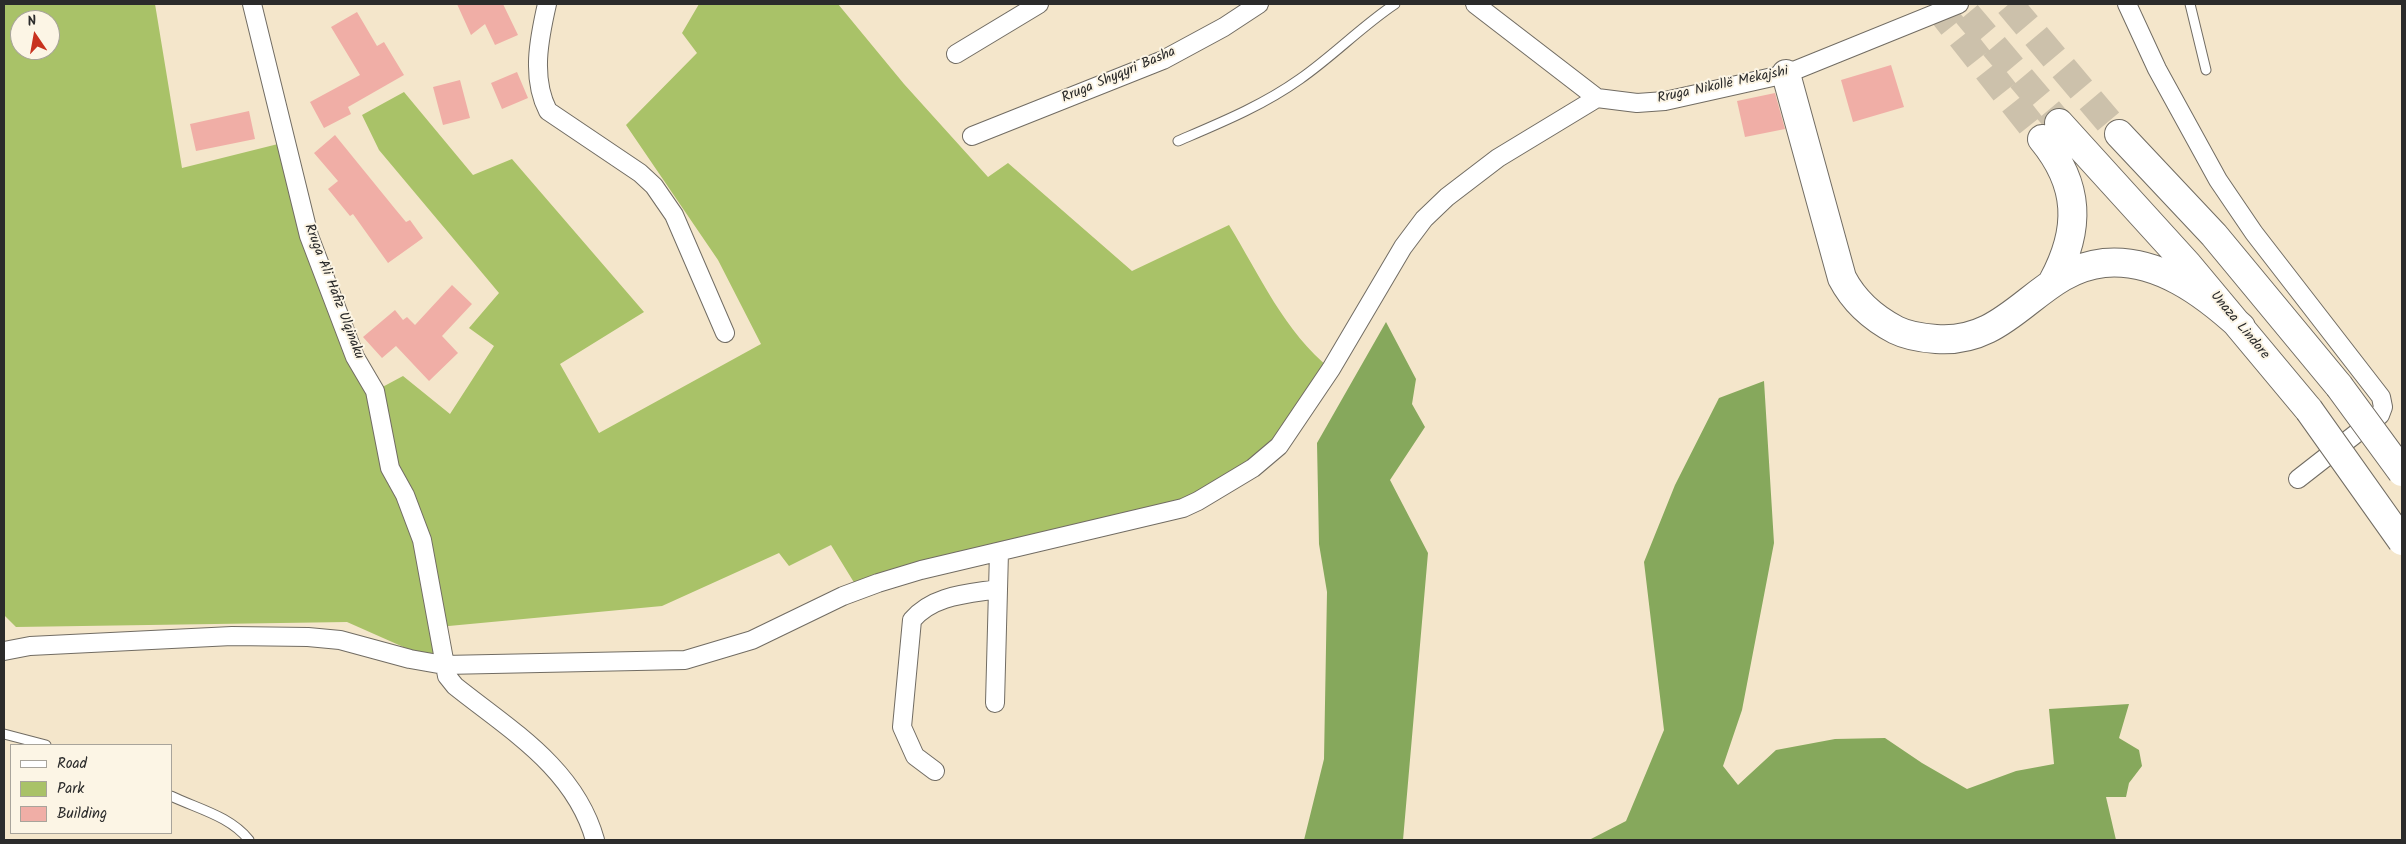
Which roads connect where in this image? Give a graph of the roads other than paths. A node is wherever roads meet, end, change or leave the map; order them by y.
1 (252, 4) edge
2 (547, 4) edge
3 (1039, 4) edge
4 (1259, 4) edge
5 (1396, 4) edge
6 (1475, 4) edge
7 (1960, 4) edge
8 (2127, 4) edge
9 (2190, 4) edge
10 (956, 54) dead end
11 (2206, 70) dead end
12 (1786, 74) junction
13 (1597, 98) junction
14 (2125, 130) tunnel mouth
15 (972, 136) dead end
16 (1178, 141) dead end
17 (2053, 281) junction
18 (2241, 327) junction
19 (725, 333) dead end
20 (2402, 472) edge
21 (2298, 479) dead end
22 (2402, 541) edge
23 (999, 552) junction
24 (998, 589) junction
25 (4, 651) edge
26 (444, 665) junction
27 (995, 702) dead end
28 (4, 734) edge
29 (42, 744) edge
30 (935, 771) dead end
31 (172, 796) edge
32 (249, 840) edge
33 (595, 840) edge

1 - 26 street, Rruga Ali Hafiz Ulqinaku
2 - 19 street
3 - 10 street
4 - 15 street, Rruga Shyqyri Basha
5 - 16 lane
6 - 13 street
7 - 12 street, Rruga Nikollë Mekajshi
8 - 21 street
9 - 11 lane
12 - 13 street, Rruga Nikollë Mekajshi
12 - 17 highway
13 - 23 street
14 - 20 highway, bridge
17 - 18 highway
17 - 18 highway, Unaza Lindore
18 - 22 highway, Unaza Lindore, bridge
23 - 24 street
23 - 26 street
24 - 27 street
24 - 30 street
25 - 26 street
26 - 33 street, Rruga Ali Hafiz Ulqinaku
28 - 29 lane
31 - 32 lane

